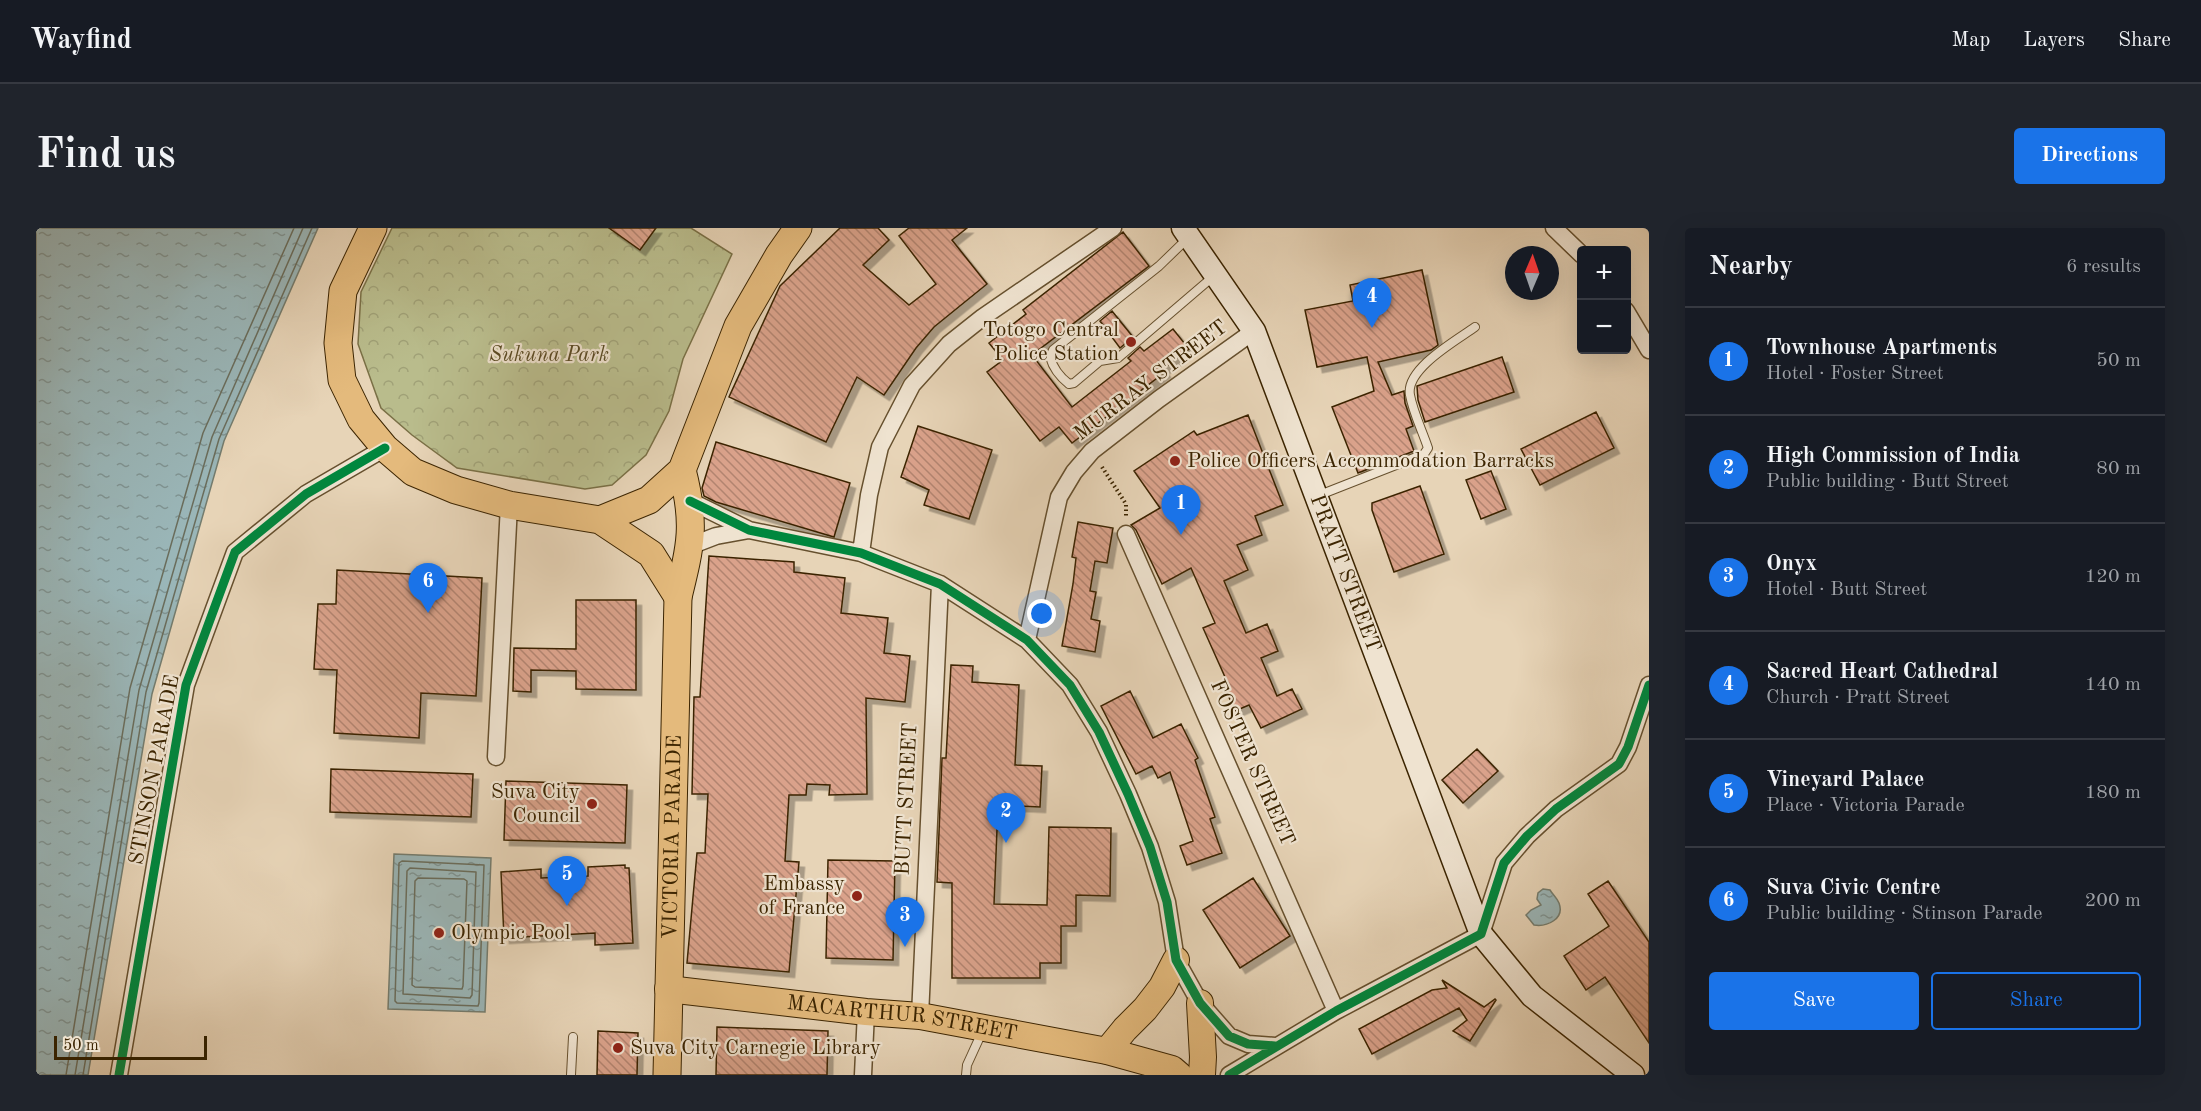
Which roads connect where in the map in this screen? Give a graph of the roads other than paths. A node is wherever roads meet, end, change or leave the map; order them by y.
1 (373, 228) edge
2 (798, 228) edge
3 (809, 228) edge
4 (1113, 228) edge
5 (1554, 228) edge
6 (1186, 233) edge
7 (1577, 251) edge
8 (779, 255) junction
9 (1216, 275) junction
10 (1631, 319) edge
11 (1475, 327) dead end
12 (1254, 331) junction
13 (1649, 350) edge
14 (385, 448) junction
15 (682, 470) junction
16 (1317, 496) junction
17 (690, 501) junction
18 (509, 505) junction
19 (600, 520) junction
20 (749, 530) junction
21 (1126, 534) dead end
22 (690, 546) junction
23 (861, 553) junction
24 (940, 584) junction
25 (678, 597) junction
26 (1027, 640) junction
27 (1649, 685) edge
28 (496, 757) dead end
29 (1481, 934) junction
30 (1176, 960) junction
31 (668, 989) junction
32 (1200, 1003) junction
33 (1336, 1011) junction
34 (866, 1012) junction
35 (920, 1016) junction
36 (984, 1027) junction
37 (573, 1037) dead end
38 (1275, 1046) junction
39 (1107, 1051) junction
40 (1140, 1067) edge
41 (119, 1075) edge
42 (571, 1075) edge
43 (667, 1075) edge
44 (863, 1075) edge
45 (966, 1075) edge
46 (1179, 1075) edge
47 (1202, 1075) edge
48 (1229, 1075) edge
49 (1633, 1075) edge

1 - 14 highway
2 - 8 highway
3 - 8 highway
4 - 23 street
5 - 7 street
6 - 9 main road, PRATT STREET
6 - 9 lane
8 - 15 highway
9 - 12 main road, PRATT STREET
10 - 13 street
11 - 16 lane
12 - 16 main road, PRATT STREET
12 - 26 street, MURRAY STREET
14 - 18 highway
14 - 41 street, STINSON PARADE
15 - 17 highway, VICTORIA PARADE
15 - 19 highway
16 - 29 main road, PRATT STREET
17 - 20 street
17 - 22 highway, VICTORIA PARADE
18 - 19 highway
18 - 28 street
19 - 25 highway
20 - 22 street
20 - 23 street
21 - 33 street, FOSTER STREET
22 - 25 highway, VICTORIA PARADE
23 - 24 street
24 - 26 street
24 - 35 street, BUTT STREET
25 - 31 highway, VICTORIA PARADE
26 - 30 street
27 - 29 street
29 - 33 street
29 - 49 main road, PRATT STREET
30 - 32 street
30 - 39 main road
31 - 34 main road, MACARTHUR STREET
31 - 43 highway, VICTORIA PARADE
32 - 38 street
32 - 47 main road
33 - 38 street
34 - 35 main road, MACARTHUR STREET
34 - 44 street
35 - 36 main road, MACARTHUR STREET
36 - 39 main road, MACARTHUR STREET
36 - 45 lane
37 - 42 lane
38 - 48 street
39 - 40 main road, MACARTHUR STREET
40 - 46 main road, MACARTHUR STREET

